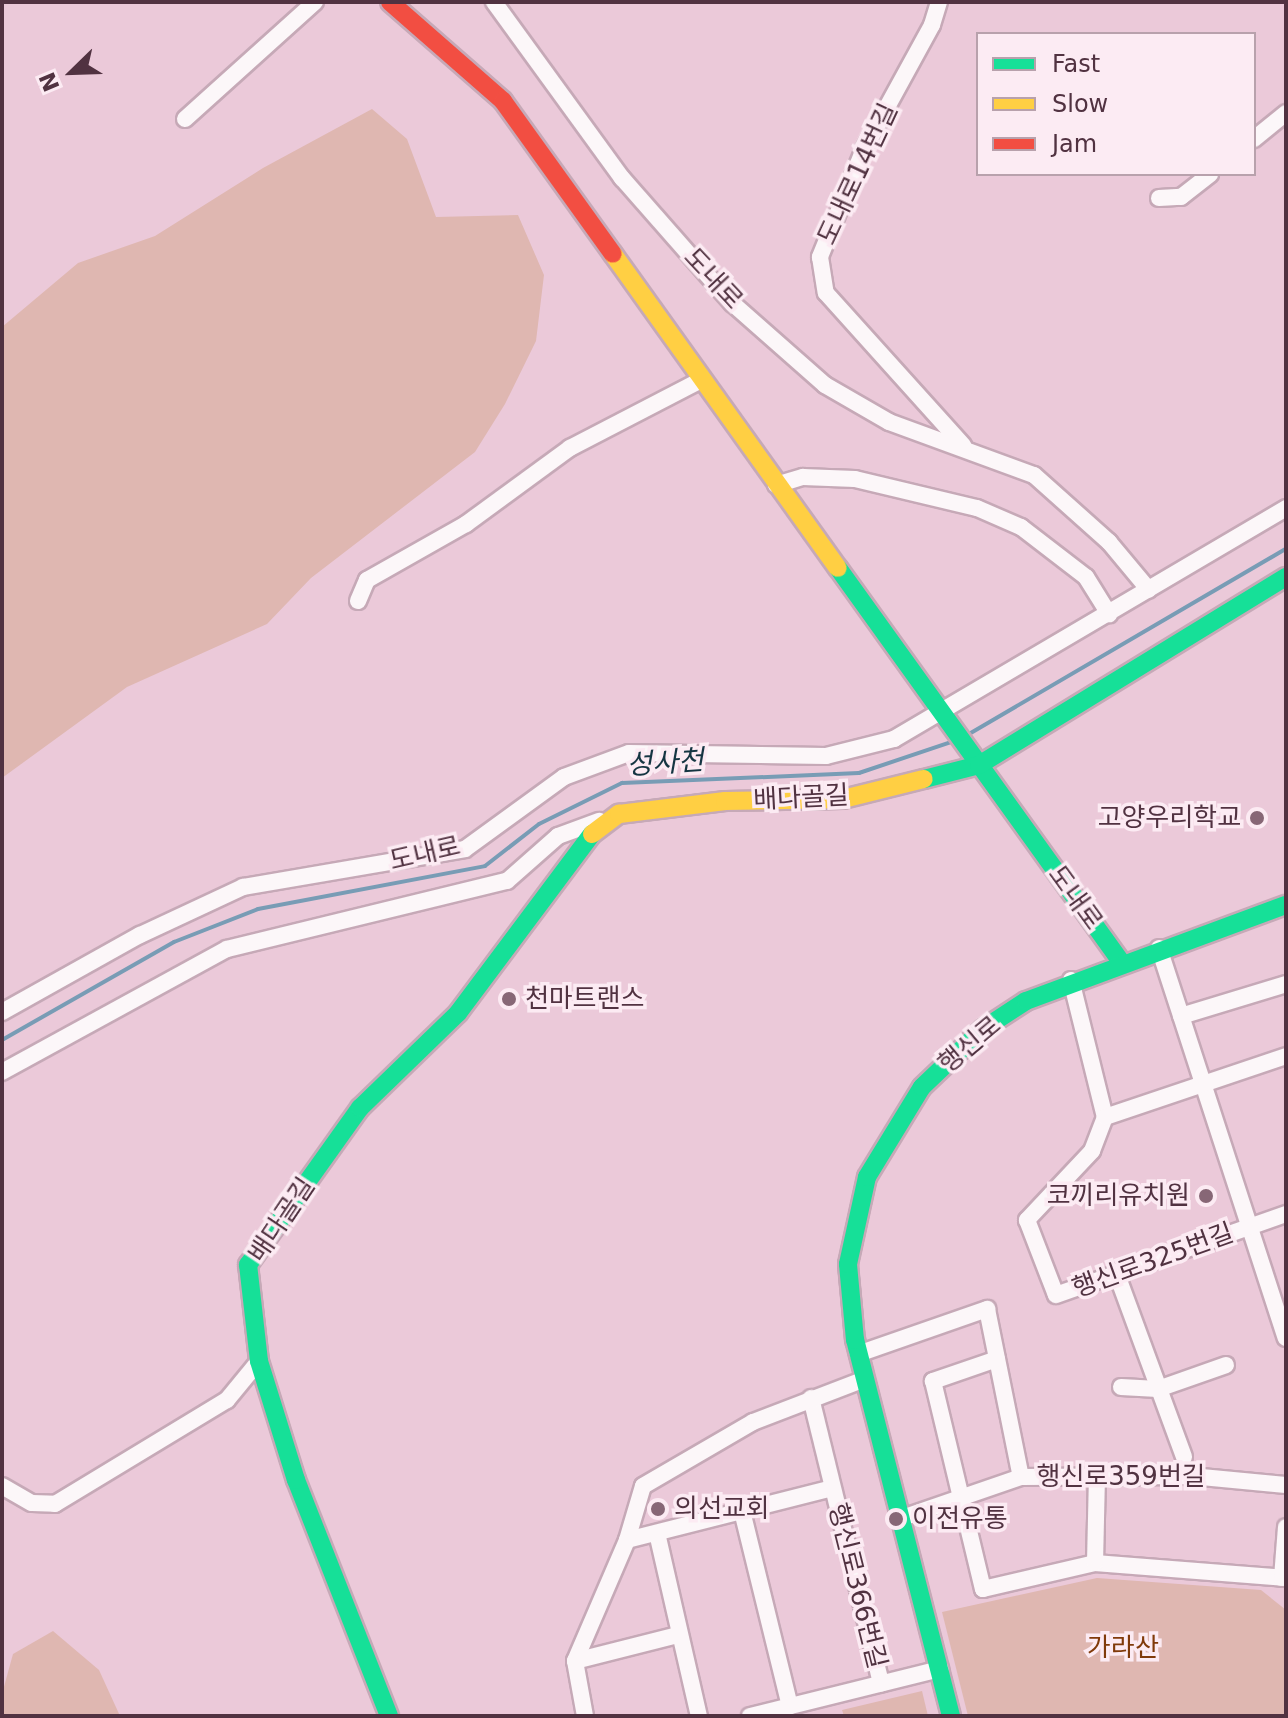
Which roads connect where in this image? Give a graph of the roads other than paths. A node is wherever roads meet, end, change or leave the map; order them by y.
1 (315, 2) edge
2 (390, 2) edge
3 (494, 2) edge
4 (939, 2) edge
5 (1286, 113) edge
6 (185, 119) dead end
7 (1256, 137) edge
8 (1207, 176) edge
9 (1159, 198) dead end
10 (701, 380) junction
11 (964, 446) junction
12 (776, 485) junction
13 (1286, 508) edge
14 (1286, 577) edge
15 (1149, 590) junction
16 (358, 601) dead end
17 (1109, 614) junction
18 (945, 718) junction
19 (976, 760) junction
20 (619, 814) junction
21 (1286, 905) edge
22 (1159, 948) junction
23 (1121, 962) junction
24 (1071, 980) junction
25 (1286, 984) edge
26 (2, 1012) edge
27 (1181, 1016) junction
28 (1286, 1056) edge
29 (2, 1072) edge
30 (1200, 1085) junction
31 (1105, 1117) junction
32 (1286, 1214) edge
33 (1249, 1226) junction
34 (1116, 1272) junction
35 (1286, 1338) edge
36 (858, 1354) junction
37 (997, 1359) junction
38 (259, 1361) junction
39 (1226, 1365) dead end
40 (865, 1379) junction
41 (1121, 1387) dead end
42 (1158, 1389) junction
43 (811, 1398) junction
44 (1184, 1457) dead end
45 (1097, 1476) junction
46 (1021, 1477) junction
47 (1286, 1485) edge
48 (2, 1486) edge
49 (832, 1488) junction
50 (959, 1498) junction
51 (742, 1511) junction
52 (899, 1519) junction
53 (1286, 1527) edge
54 (657, 1533) junction
55 (627, 1540) junction
56 (1095, 1563) junction
57 (1284, 1578) edge
58 (678, 1635) junction
59 (575, 1661) junction
60 (940, 1669) junction
61 (881, 1684) junction
62 (790, 1706) junction
63 (389, 1716) edge
64 (585, 1716) edge
65 (699, 1716) edge
66 (750, 1716) edge
67 (951, 1716) edge

1 - 6 street
2 - 10 street
3 - 11 street, 도내로
4 - 11 street, 도내로14번길
5 - 7 street
8 - 9 street
10 - 12 street
10 - 16 street
11 - 15 street, 도내로
12 - 17 street
12 - 18 street
13 - 15 street, 도내로
14 - 19 street, 배다골길
15 - 17 street, 도내로
17 - 18 street, 도내로
18 - 19 street, 도내로
18 - 26 street, 도내로
19 - 20 street, 배다골길
19 - 23 street, 도내로
20 - 29 street, 배다골길
20 - 38 street, 배다골길
21 - 22 street, 행신로
22 - 23 street, 행신로
22 - 27 street, 행신로325번길
23 - 24 street, 행신로
24 - 31 street
24 - 36 street, 행신로
25 - 27 street
27 - 30 street, 행신로325번길
28 - 30 street
30 - 31 street
30 - 33 street, 행신로325번길
31 - 34 street, 행신로325번길
32 - 33 street
33 - 34 street, 행신로325번길
33 - 35 street, 행신로325번길
34 - 42 street, 행신로359번길
36 - 37 street
36 - 40 street, 행신로
37 - 46 street
37 - 50 street
38 - 48 street
38 - 63 street, 배다골길
39 - 42 street
40 - 43 street
40 - 52 street, 행신로
41 - 42 street
42 - 44 street, 행신로359번길
43 - 49 street, 행신로366번길
43 - 55 street
45 - 46 street, 행신로359번길
45 - 47 street, 행신로359번길
45 - 56 street
46 - 50 street, 행신로359번길
49 - 51 street
49 - 61 street, 행신로366번길
50 - 52 street, 행신로359번길
50 - 56 street
51 - 54 street
51 - 62 street
52 - 60 street, 행신로
53 - 57 street
54 - 55 street
54 - 58 street
55 - 59 street
56 - 57 street
58 - 59 street
58 - 65 street
59 - 64 street
60 - 61 street, 행신로366번길
60 - 67 street, 행신로
61 - 62 street, 행신로366번길
62 - 66 street, 행신로366번길

